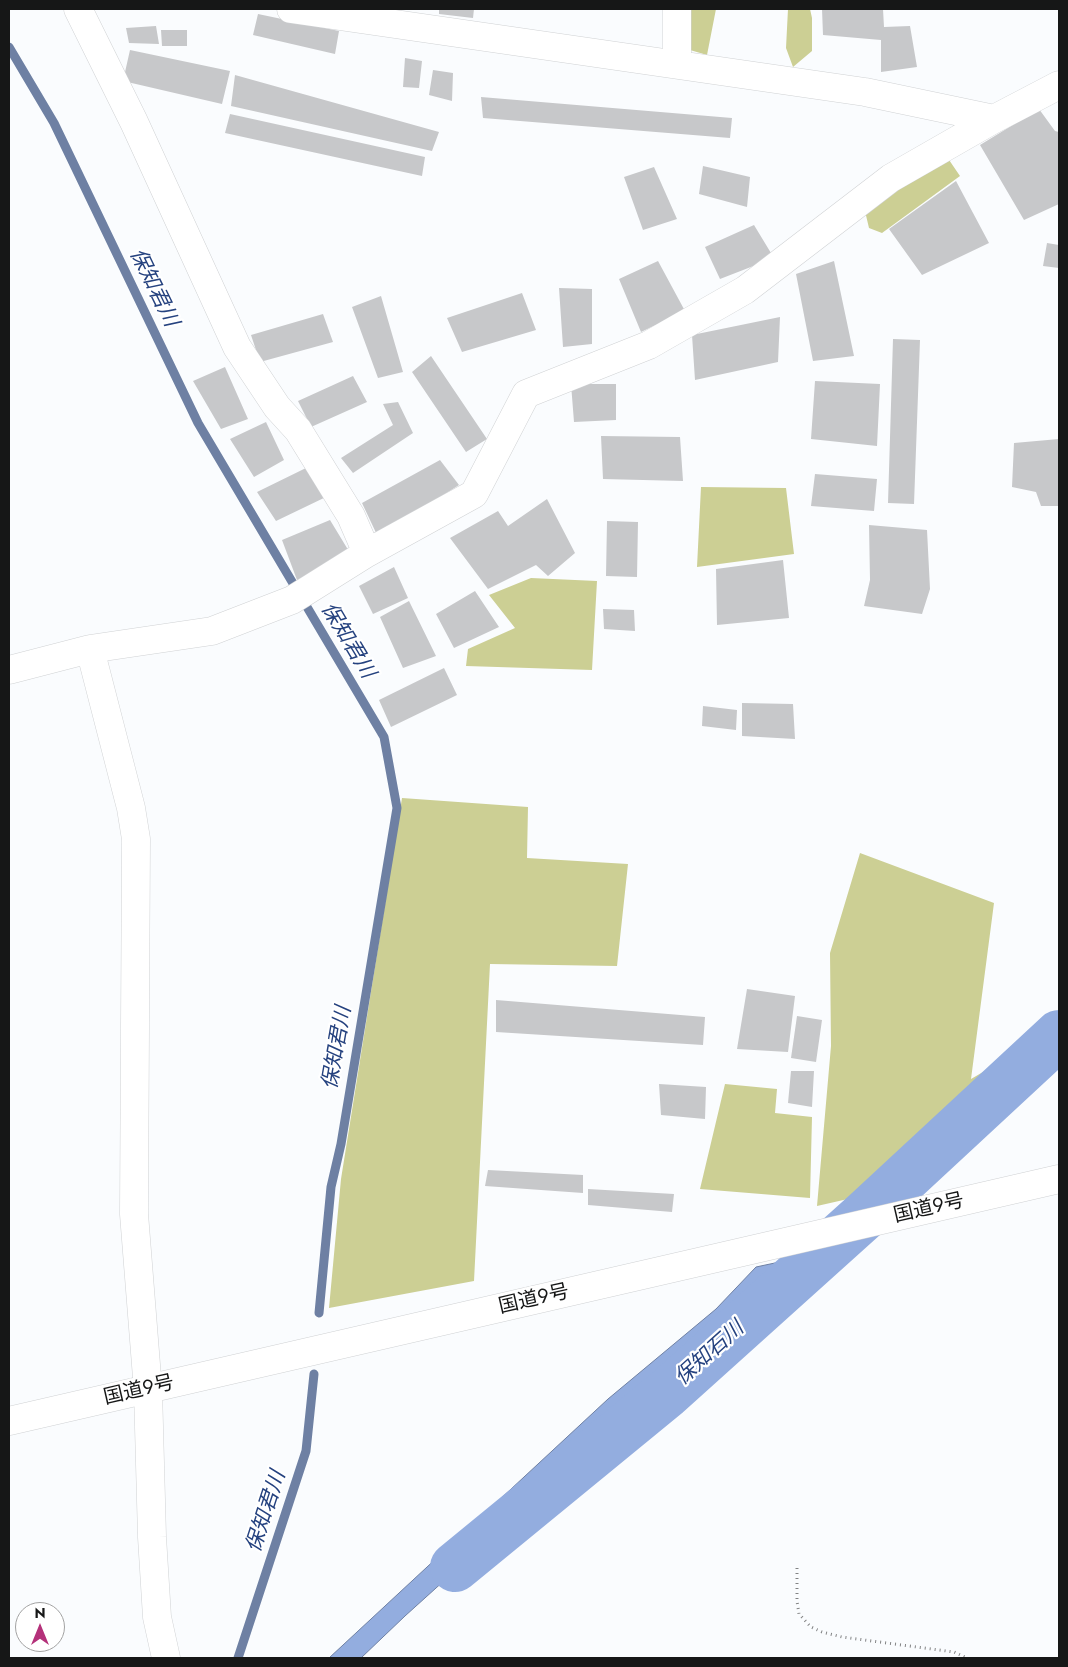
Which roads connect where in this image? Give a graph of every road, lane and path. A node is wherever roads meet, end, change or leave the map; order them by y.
1 (291, 9) edge
2 (677, 9) edge
3 (87, 11) edge
4 (677, 64) junction
5 (1059, 85) edge
6 (994, 119) junction
7 (367, 553) junction
8 (90, 649) junction
9 (9, 670) edge
10 (1059, 1179) edge
11 (148, 1390) junction
12 (9, 1421) edge
13 (797, 1568) dead end
14 (166, 1658) edge
15 (967, 1658) edge

1 - 4 main road
2 - 4 main road
3 - 7 main road
4 - 6 main road
5 - 6 main road
6 - 7 main road
7 - 8 main road
8 - 9 main road
8 - 11 main road
10 - 11 main road, 国道9号
11 - 12 main road, 国道9号
11 - 14 main road
13 - 15 path

